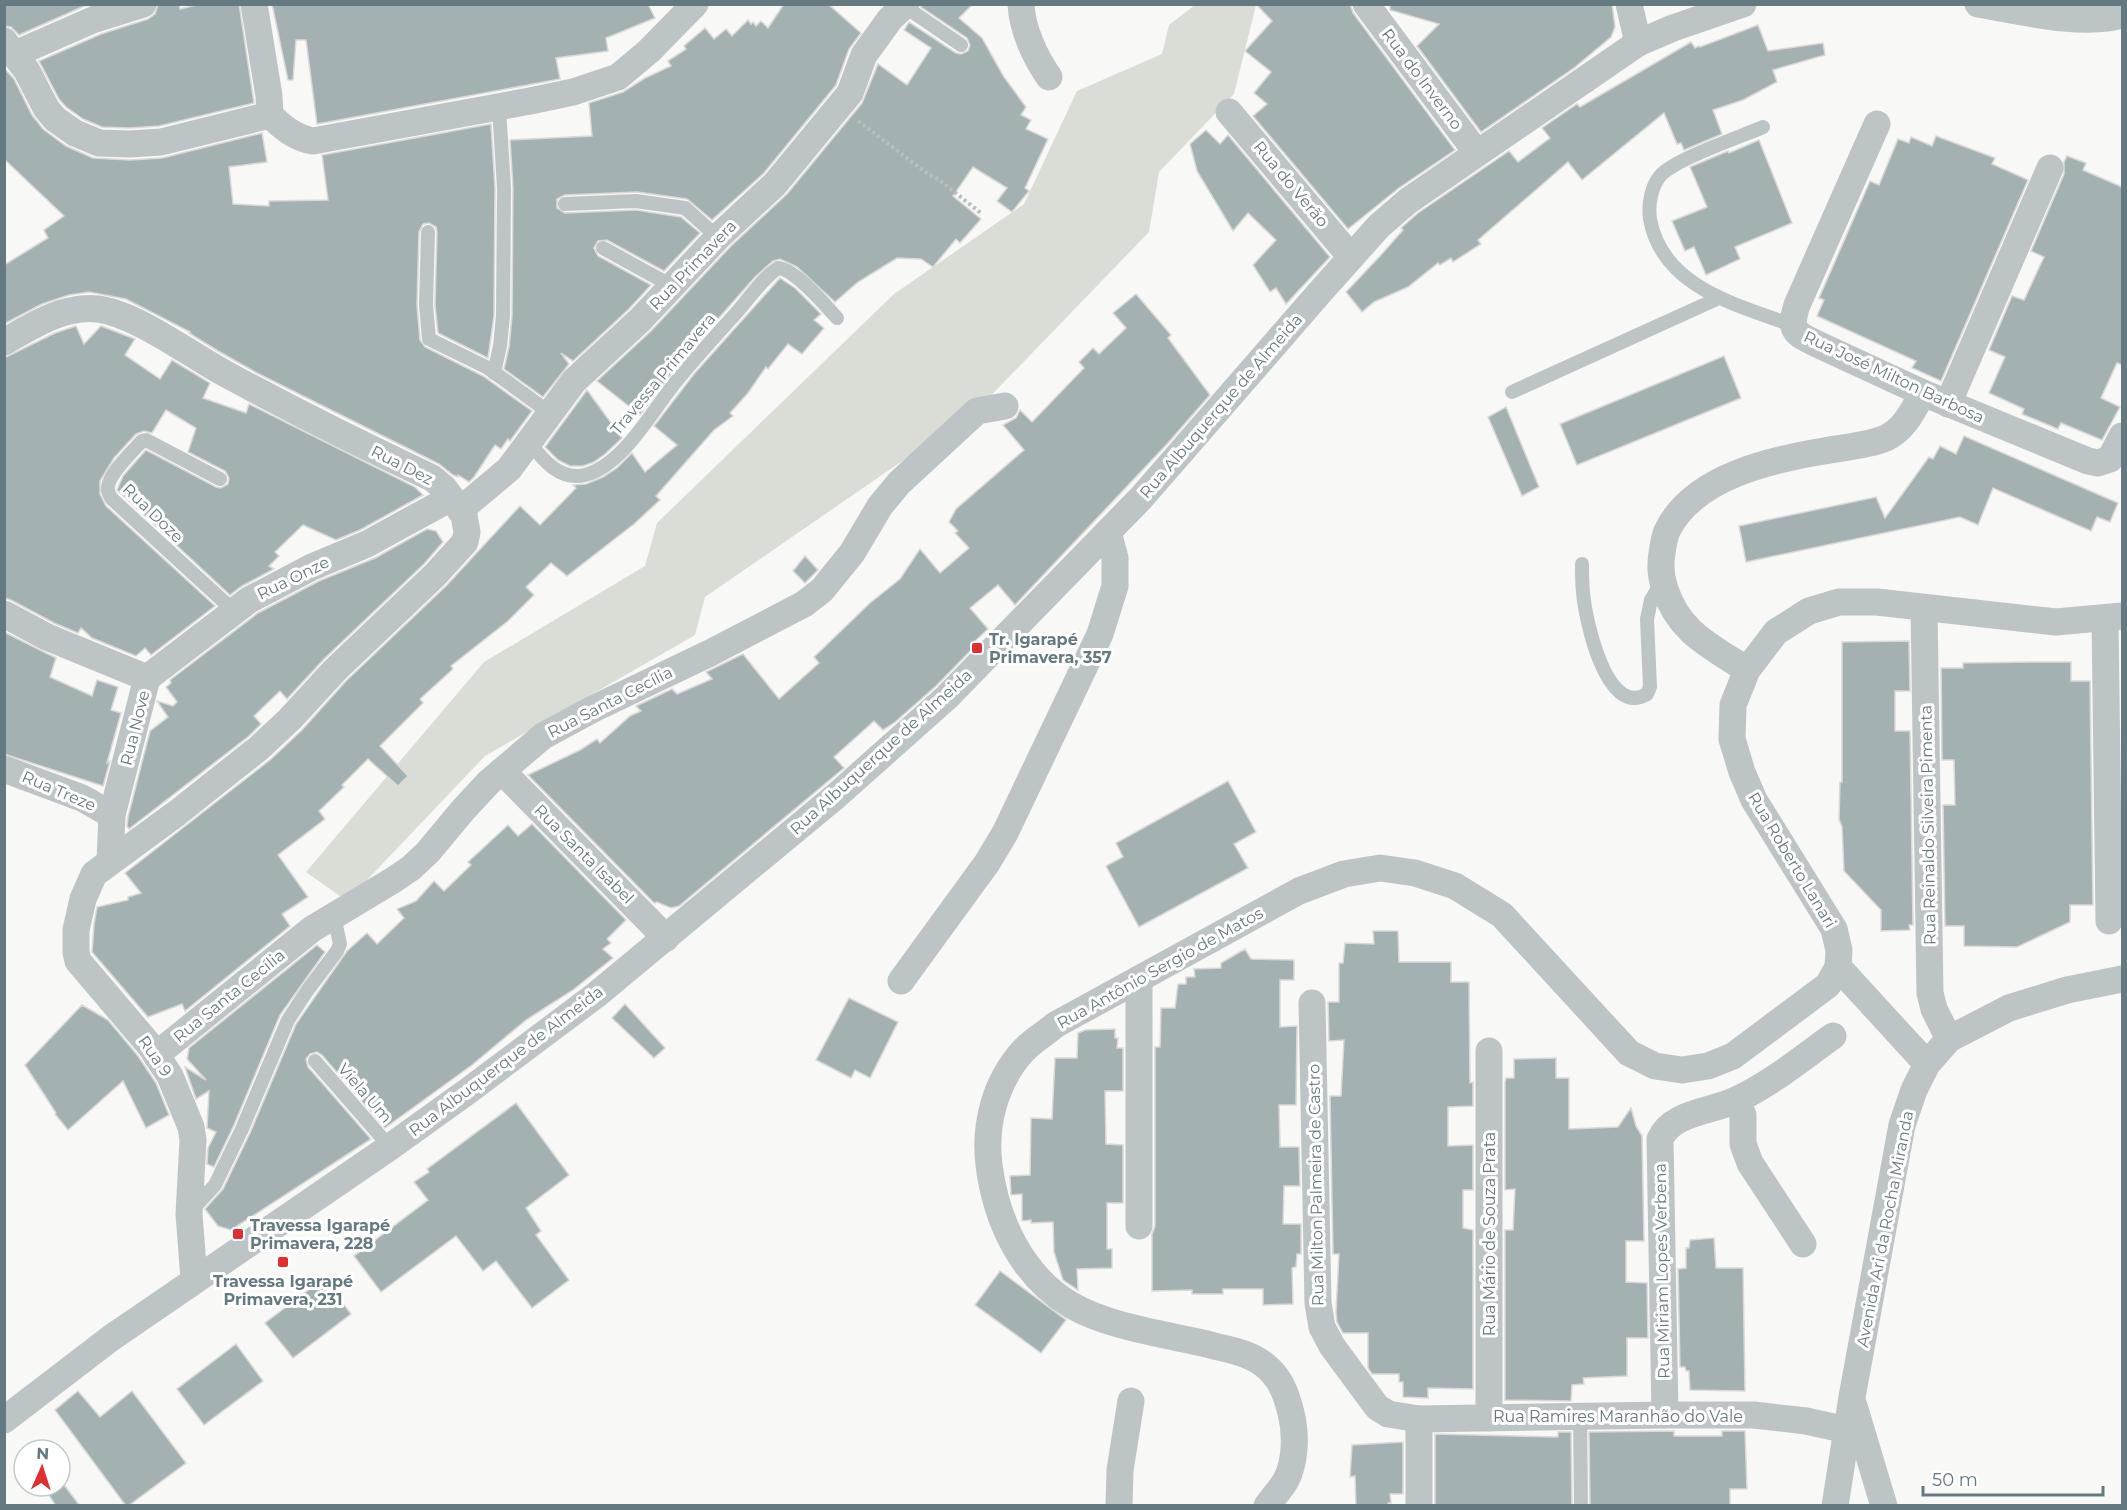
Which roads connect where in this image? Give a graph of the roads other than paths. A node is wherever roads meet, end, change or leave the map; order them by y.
1 (142, 4) edge
2 (254, 4) edge
3 (695, 4) edge
4 (1021, 4) edge
5 (1366, 4) edge
6 (1629, 4) edge
7 (1743, 4) edge
8 (1978, 4) edge
9 (895, 8) edge
10 (2122, 15) edge
11 (1638, 43) junction
12 (961, 45) dead end
13 (10, 48) edge
14 (1049, 77) dead end
15 (499, 108) junction
16 (1229, 112) dead end
17 (270, 115) junction
18 (1877, 124) dead end
19 (1763, 127) dead end
20 (1477, 153) junction
21 (2050, 168) dead end
22 (565, 204) dead end
23 (428, 232) dead end
24 (720, 235) junction
25 (603, 248) dead end
26 (1352, 257) junction
27 (672, 286) junction
28 (1719, 298) junction
29 (837, 318) dead end
30 (1792, 325) junction
31 (4, 342) edge
32 (494, 373) junction
33 (1512, 392) dead end
34 (1923, 393) junction
35 (1948, 404) junction
36 (1005, 406) dead end
37 (550, 413) junction
38 (2122, 436) edge
39 (530, 442) junction
40 (220, 479) dead end
41 (455, 504) junction
42 (1108, 532) junction
43 (1582, 564) dead end
44 (1662, 582) junction
45 (1924, 608) junction
46 (234, 611) junction
47 (4, 614) edge
48 (2114, 618) edge
49 (1747, 670) junction
50 (147, 678) junction
51 (4, 769) edge
52 (502, 771) junction
53 (112, 815) junction
54 (110, 861) junction
55 (333, 916) junction
56 (2109, 921) dead end
57 (666, 938) junction
58 (1838, 967) junction
59 (1139, 979) junction
60 (2122, 979) edge
61 (901, 981) dead end
62 (1312, 1003) dead end
63 (1833, 1036) dead end
64 (1949, 1039) junction
65 (1489, 1051) dead end
66 (156, 1055) junction
67 (315, 1060) dead end
68 (1927, 1064) junction
69 (1736, 1101) junction
70 (390, 1147) junction
71 (189, 1214) junction
72 (1139, 1226) dead end
73 (1803, 1244) dead end
74 (194, 1279) junction
75 (1852, 1397) junction
76 (1131, 1401) dead end
77 (1388, 1414) joint
78 (1665, 1415) junction
79 (1580, 1416) junction
80 (1490, 1418) junction
81 (1419, 1419) junction
82 (4, 1420) edge
83 (1847, 1430) junction
84 (1119, 1506) edge
85 (1267, 1506) edge
86 (1419, 1506) edge
87 (1581, 1506) edge
88 (1835, 1506) edge
89 (1884, 1506) edge

1 - 13 street
2 - 17 street
3 - 15 street
4 - 14 street
5 - 20 street, Rua do Inverno
6 - 11 street
7 - 11 street, Rua Albuquerque de Almeida
8 - 10 street
9 - 12 lane
9 - 24 street, Rua Primavera
11 - 20 street, Rua Albuquerque de Almeida
13 - 17 street
15 - 17 street
15 - 32 lane
16 - 26 street, Rua do Verão
18 - 30 street, Rua José Milton Barbosa
19 - 28 lane
20 - 26 street, Rua Albuquerque de Almeida
21 - 35 street
22 - 24 lane
23 - 32 lane
24 - 27 street, Rua Primavera
25 - 27 lane
26 - 42 street, Rua Albuquerque de Almeida
27 - 37 street, Rua Primavera
28 - 30 lane
28 - 33 lane
29 - 39 lane, Travessa Primavera
30 - 34 street, Rua José Milton Barbosa
31 - 41 street, Rua Dez
32 - 37 lane
34 - 35 street, Rua José Milton Barbosa
34 - 44 street
35 - 38 street, Rua José Milton Barbosa
36 - 52 street, Rua Santa Cecília
37 - 39 street, Rua Primavera
39 - 41 street, Rua Primavera
40 - 46 lane, Rua Doze
41 - 46 street, Rua Onze
41 - 54 street
42 - 57 street, Rua Albuquerque de Almeida
42 - 61 street
43 - 44 lane
44 - 49 street
45 - 48 street, Rua Roberto Lanari
45 - 49 street, Rua Roberto Lanari
45 - 64 street, Rua Reinaldo Silveira Pimenta
46 - 50 street, Rua Onze
47 - 50 street, Rua Nove
48 - 56 street
49 - 58 street, Rua Roberto Lanari
50 - 53 street, Rua Nove
51 - 53 street, Rua Treze
52 - 55 street, Rua Santa Cecília
52 - 57 street, Rua Santa Isabel
53 - 54 street, Rua Nove
54 - 66 street, Rua 9
55 - 66 street, Rua Santa Cecília
55 - 71 lane
57 - 70 street, Rua Albuquerque de Almeida
58 - 59 street, Rua Antônio Sergio de Matos
58 - 68 street
59 - 72 street
59 - 85 street, Rua Antônio Sergio de Matos
60 - 64 street, Avenida Ari da Rocha Miranda
62 - 77 street, Rua Milton Palmeira de Castro
63 - 69 street
64 - 68 street, Avenida Ari da Rocha Miranda
65 - 80 street, Rua Mário de Souza Prata
66 - 71 street, Rua 9
67 - 70 lane, Viela Um
68 - 75 street, Avenida Ari da Rocha Miranda
69 - 73 street
69 - 78 street, Rua Miriam Lopes Verbena
70 - 74 street, Rua Albuquerque de Almeida
71 - 74 street, Rua 9
74 - 82 street, Rua Albuquerque de Almeida
75 - 83 street, Avenida Ari da Rocha Miranda
75 - 89 street
76 - 84 street
77 - 81 street, Rua Ramires Maranhão do Vale
78 - 79 street, Rua Ramires Maranhão do Vale
78 - 83 street, Rua Ramires Maranhão do Vale
79 - 80 street, Rua Ramires Maranhão do Vale
79 - 87 lane
80 - 81 street, Rua Ramires Maranhão do Vale
81 - 86 street
83 - 88 street, Avenida Ari da Rocha Miranda

